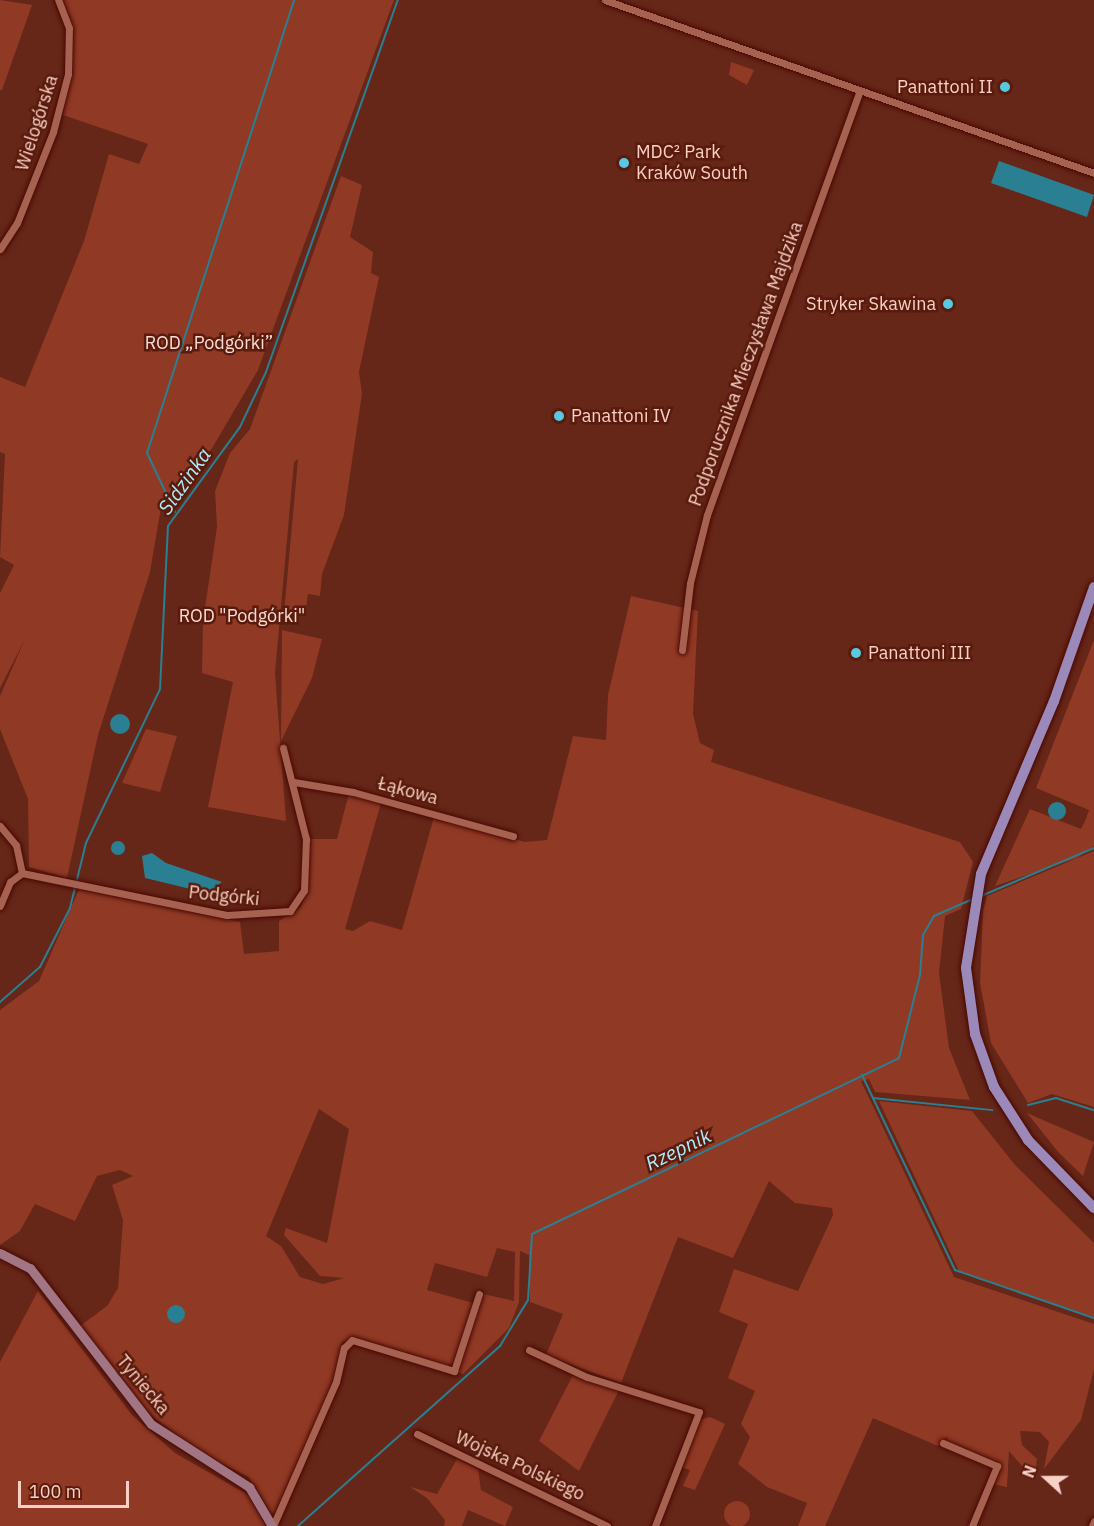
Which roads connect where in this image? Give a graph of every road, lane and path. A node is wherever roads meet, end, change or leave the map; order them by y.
1 (58, 0) edge
2 (605, 0) edge
3 (859, 93) junction
4 (1094, 173) edge
5 (0, 249) edge
6 (1094, 587) edge
7 (682, 650) dead end
8 (283, 748) dead end
9 (294, 782) junction
10 (0, 826) edge
11 (513, 836) dead end
12 (22, 873) junction
13 (0, 906) edge
14 (1094, 1208) edge
15 (0, 1253) edge
16 (479, 1294) dead end
17 (529, 1350) dead end
18 (417, 1434) dead end
19 (943, 1443) dead end
20 (1094, 1521) edge
21 (272, 1526) edge
22 (607, 1526) edge
23 (655, 1526) edge
24 (972, 1526) edge
25 (1092, 1526) edge

1 - 5 street, Wielogórska
2 - 3 street
3 - 4 street
3 - 7 street, Podporucznika Mieczysława Majdzika
6 - 14 main road
8 - 9 street, Podgórki
9 - 11 street, Łąkowa
9 - 12 street, Podgórki
10 - 12 street
12 - 13 street
15 - 21 street, Tyniecka
16 - 21 street, Tyniecka
17 - 23 street
18 - 22 street, Wojska Polskiego
19 - 24 street
20 - 25 street

